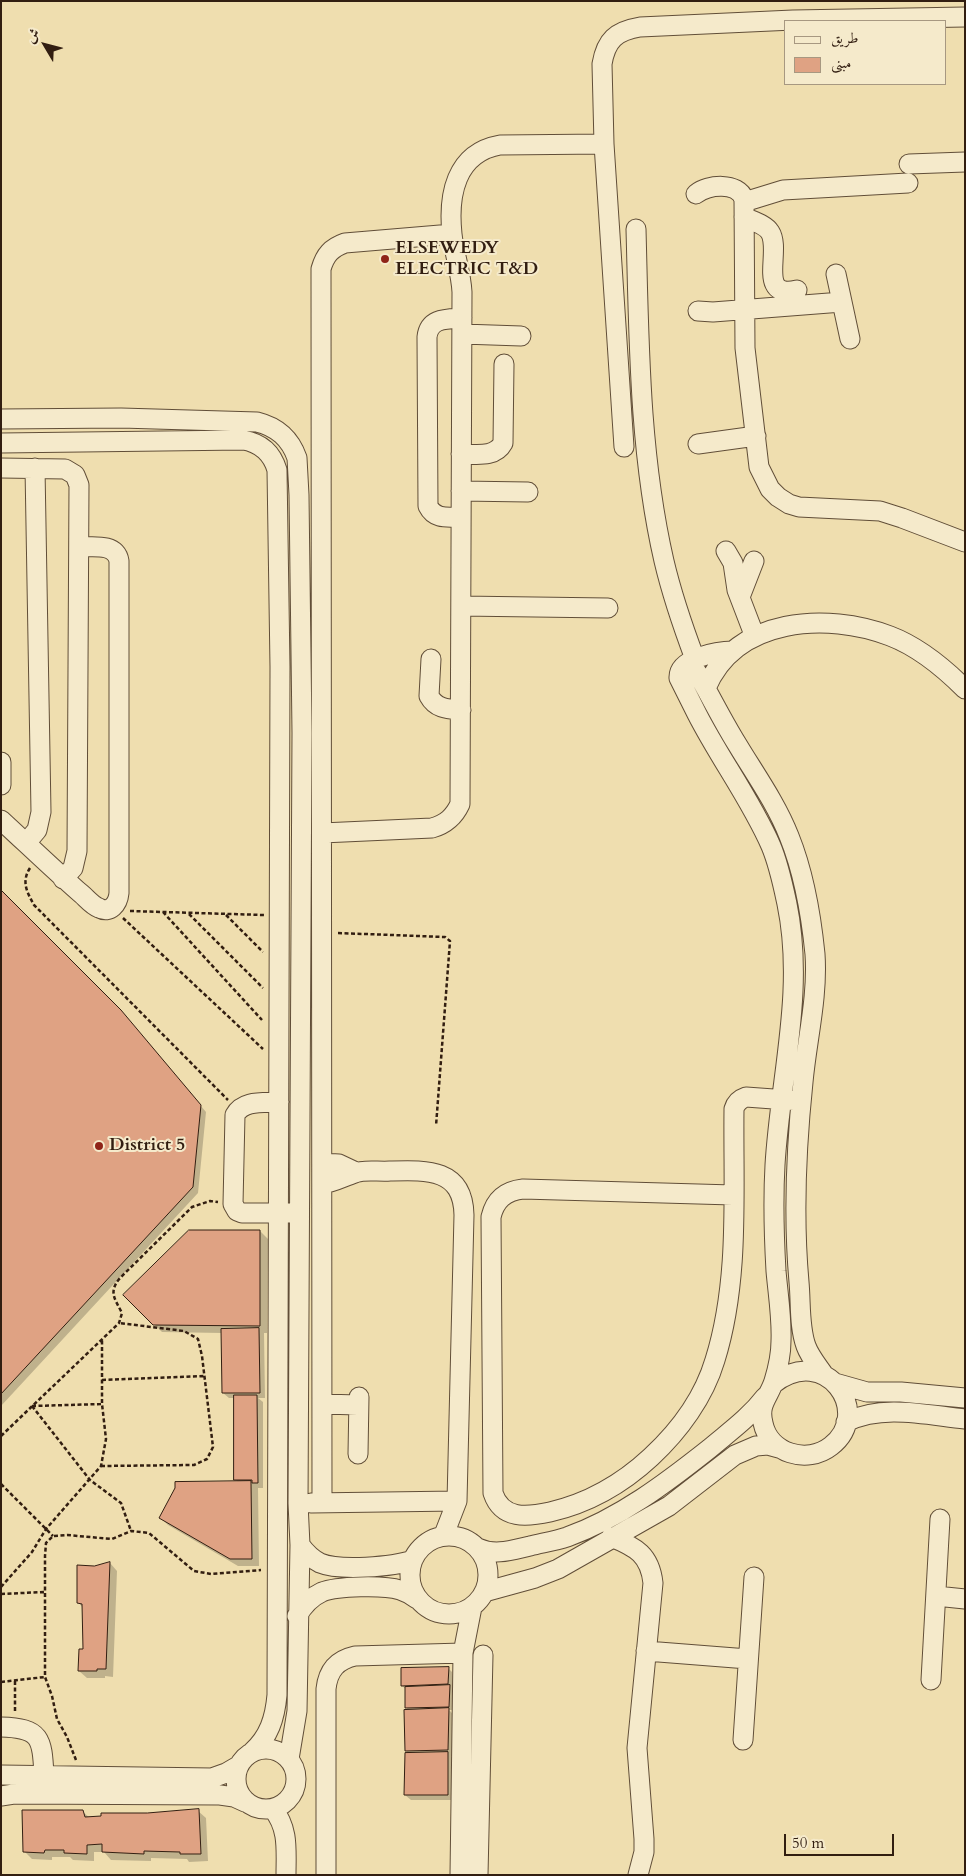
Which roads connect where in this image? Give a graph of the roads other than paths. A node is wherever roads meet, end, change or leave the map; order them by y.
1 (965, 17) edge
2 (784, 20) edge
3 (793, 20) edge
4 (604, 144) junction
5 (965, 162) edge
6 (910, 164) dead end
7 (908, 183) dead end
8 (696, 194) dead end
9 (744, 209) junction
10 (636, 229) dead end
11 (452, 234) junction
12 (836, 274) dead end
13 (797, 290) dead end
14 (842, 302) junction
15 (744, 316) junction
16 (698, 318) dead end
17 (462, 326) junction
18 (520, 336) dead end
19 (850, 339) dead end
20 (504, 364) dead end
21 (121, 418) junction
22 (1, 419) edge
23 (756, 436) junction
24 (122, 441) junction
25 (1, 443) edge
26 (698, 444) dead end
27 (624, 446) dead end
28 (461, 454) junction
29 (1, 468) edge
30 (35, 468) junction
31 (461, 491) junction
32 (528, 492) dead end
33 (461, 517) junction
34 (965, 542) edge
35 (79, 547) junction
36 (726, 551) dead end
37 (754, 560) dead end
38 (740, 597) junction
39 (461, 606) junction
40 (608, 608) dead end
41 (755, 637) junction
42 (733, 651) junction
43 (430, 659) dead end
44 (690, 663) junction
45 (963, 683) edge
46 (706, 688) junction
47 (461, 710) junction
48 (280, 733) junction
49 (302, 733) junction
50 (1, 762) edge
51 (1, 785) edge
52 (1, 820) edge
53 (322, 833) junction
54 (33, 849) junction
55 (796, 857) junction
56 (778, 864) junction
57 (63, 879) junction
58 (301, 926) junction
59 (322, 929) junction
60 (299, 1045) junction
61 (322, 1045) junction
62 (782, 1100) junction
63 (801, 1101) junction
64 (279, 1102) junction
65 (322, 1163) junction
66 (356, 1172) junction
67 (322, 1184) junction
68 (733, 1195) junction
69 (278, 1213) junction
70 (299, 1213) junction
71 (299, 1317) junction
72 (278, 1318) junction
73 (830, 1379) junction
74 (769, 1390) junction
75 (965, 1398) edge
76 (322, 1410) junction
77 (965, 1419) edge
78 (846, 1422) junction
79 (662, 1448) junction
80 (779, 1448) junction
81 (358, 1454) dead end
82 (644, 1464) junction
83 (688, 1465) junction
84 (661, 1486) junction
85 (457, 1501) junction
86 (322, 1502) junction
87 (298, 1503) junction
88 (647, 1519) junction
89 (940, 1519) dead end
90 (442, 1536) junction
91 (569, 1536) junction
92 (611, 1538) junction
93 (300, 1545) junction
94 (475, 1546) junction
95 (525, 1547) junction
96 (644, 1555) junction
97 (577, 1556) junction
98 (412, 1560) junction
99 (754, 1577) dead end
100 (535, 1578) junction
101 (484, 1592) junction
102 (936, 1596) junction
103 (417, 1599) junction
104 (965, 1599) edge
105 (472, 1607) junction
106 (450, 1614) junction
107 (297, 1616) junction
108 (646, 1651) junction
109 (463, 1653) junction
110 (483, 1655) dead end
111 (748, 1659) junction
112 (932, 1680) dead end
113 (8, 1727) edge
114 (743, 1740) dead end
115 (252, 1752) junction
116 (289, 1759) junction
117 (238, 1766) junction
118 (1, 1774) edge
119 (44, 1775) junction
120 (1, 1796) edge
121 (245, 1802) junction
122 (272, 1809) junction
123 (286, 1875) edge
124 (326, 1875) edge
125 (460, 1875) edge
126 (478, 1875) edge
127 (638, 1875) edge

1 - 3 street
2 - 4 street
4 - 11 street
4 - 27 street
5 - 6 street
7 - 9 street
8 - 9 street
9 - 13 street
9 - 15 street
10 - 44 street
11 - 17 street
11 - 53 street
12 - 14 street
14 - 15 street
14 - 19 street
15 - 16 street
15 - 23 street
17 - 18 street
17 - 28 street
17 - 33 street
20 - 28 street
21 - 22 street
21 - 24 street
21 - 49 street
23 - 26 street
23 - 34 street
24 - 25 street
24 - 48 street
28 - 31 street
29 - 30 street
30 - 35 street
30 - 54 street
31 - 32 street
31 - 33 street
33 - 39 street
35 - 57 street
35 - 57 street
36 - 38 street
37 - 38 street
38 - 41 street
39 - 40 street
39 - 47 street
41 - 42 street
41 - 45 street
42 - 44 street
42 - 46 street
43 - 47 street
44 - 46 street
44 - 56 street
46 - 55 street
47 - 53 street
48 - 49 street
48 - 64 street
49 - 58 street
50 - 51 street
52 - 54 street
53 - 59 street
54 - 57 street
55 - 56 street
55 - 63 street
56 - 62 street
58 - 59 street
58 - 60 street
59 - 61 street
60 - 61 street
60 - 70 street
61 - 65 street
62 - 63 street
62 - 68 street
62 - 74 street
63 - 73 street
64 - 69 street
64 - 69 street
65 - 66 street
65 - 67 street
66 - 67 street
66 - 85 street
67 - 76 street
68 - 79 street
68 - 82 street
69 - 70 street
69 - 72 street
70 - 71 street
71 - 72 street
71 - 87 street
72 - 115 street
73 - 74 street
73 - 75 street
73 - 78 street
74 - 80 street
74 - 83 street
76 - 81 street
76 - 86 street
77 - 78 street
78 - 80 street
79 - 82 street
79 - 83 street
80 - 88 street
82 - 84 street
83 - 84 street
84 - 91 street
85 - 86 street
85 - 90 street
85 - 94 street
86 - 87 street
87 - 93 street
88 - 92 street
88 - 96 street
89 - 102 street
90 - 94 street
90 - 98 street
91 - 95 street
91 - 97 street
92 - 96 street
92 - 97 street
93 - 98 street
93 - 107 street
94 - 95 street
94 - 101 street
95 - 100 street
96 - 108 street
97 - 100 street
98 - 103 street
99 - 111 street
100 - 101 street
101 - 105 street
102 - 104 street
102 - 112 street
103 - 106 street
103 - 107 street
105 - 106 street
105 - 109 street
106 - 109 street
107 - 116 street
108 - 111 street
108 - 127 street
109 - 124 street
109 - 125 street
110 - 126 street
111 - 114 street
113 - 119 street
115 - 116 street
115 - 117 street
116 - 122 street
117 - 119 street
117 - 121 street
118 - 119 street
120 - 121 street
121 - 122 street
122 - 123 street

